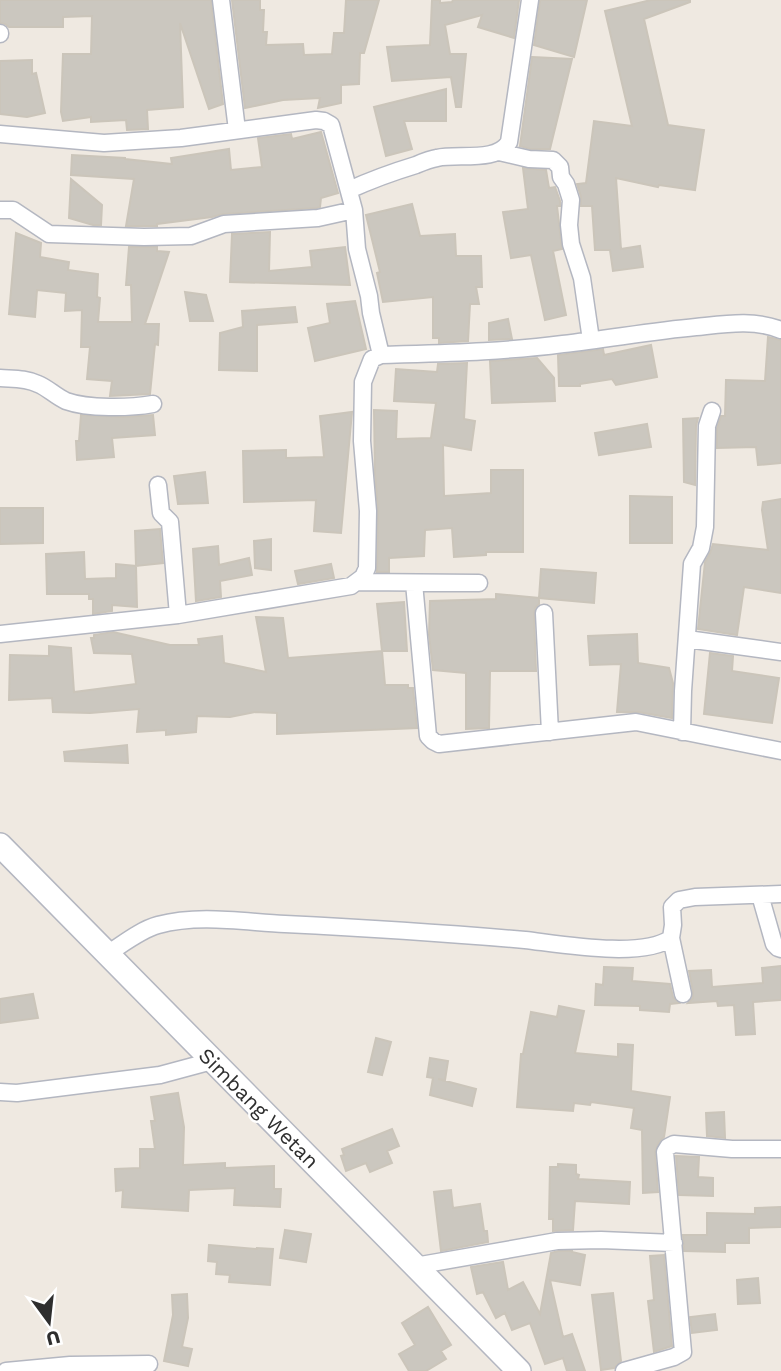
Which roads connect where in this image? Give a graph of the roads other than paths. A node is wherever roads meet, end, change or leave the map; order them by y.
1 (221, 0) edge
2 (530, 0) edge
3 (237, 131) junction
4 (0, 134) edge
5 (499, 152) junction
6 (349, 190) junction
7 (0, 210) edge
8 (354, 210) junction
9 (781, 330) edge
10 (591, 340) junction
11 (381, 355) junction
12 (0, 377) edge
13 (153, 404) dead end
14 (712, 411) dead end
15 (158, 485) dead end
16 (358, 582) junction
17 (414, 583) junction
18 (479, 583) dead end
19 (544, 613) dead end
20 (178, 615) junction
21 (0, 634) edge
22 (687, 639) junction
23 (781, 652) edge
24 (550, 732) junction
25 (682, 732) junction
26 (781, 751) edge
27 (0, 845) edge
28 (781, 894) edge
29 (760, 895) junction
30 (671, 938) junction
31 (781, 949) edge
32 (107, 954) junction
33 (683, 994) dead end
34 (212, 1060) junction
35 (0, 1093) edge
36 (781, 1149) edge
37 (674, 1243) junction
38 (415, 1266) junction
39 (149, 1364) dead end
40 (13, 1371) edge
41 (519, 1371) edge
42 (624, 1371) edge

1 - 3 street
2 - 5 street
3 - 4 street
3 - 6 street
5 - 6 street
5 - 10 street
6 - 8 street
7 - 8 street
8 - 11 street
9 - 10 street
10 - 11 street
11 - 16 street
12 - 13 street
14 - 22 street
15 - 20 street
16 - 17 street
16 - 20 street
17 - 18 street
17 - 24 street
19 - 24 street
20 - 21 street
22 - 23 street
22 - 25 street
24 - 25 street
25 - 26 street
27 - 32 street, Simbang Wetan
28 - 29 street
29 - 30 street
29 - 31 street
30 - 32 street
30 - 33 street
32 - 34 street, Simbang Wetan
34 - 35 street
34 - 38 street, Simbang Wetan
36 - 37 street
37 - 38 street
37 - 42 street
38 - 41 street, Simbang Wetan
39 - 40 street

